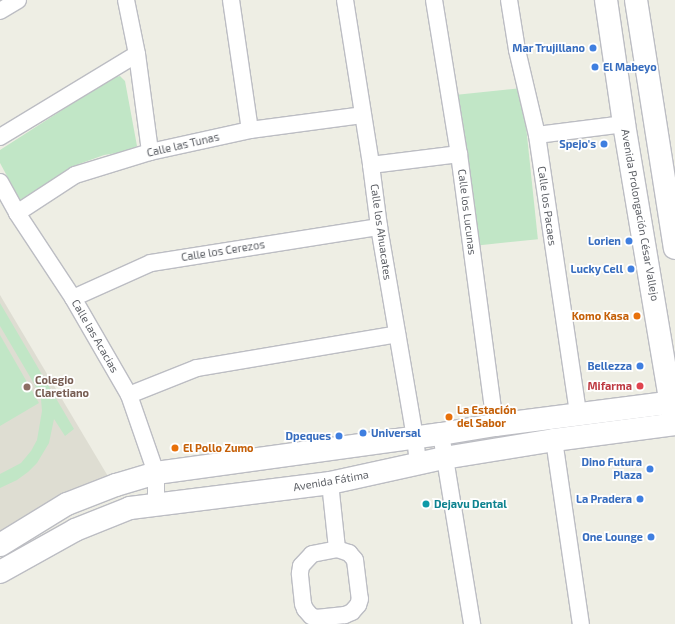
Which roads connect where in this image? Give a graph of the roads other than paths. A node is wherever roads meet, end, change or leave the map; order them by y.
1 (18, 0) edge
2 (126, 0) edge
3 (231, 0) edge
4 (345, 0) edge
5 (434, 0) edge
6 (509, 0) edge
7 (636, 0) edge
8 (607, 1) edge
9 (0, 11) edge
10 (137, 54) junction
11 (362, 115) junction
12 (624, 124) junction
13 (250, 130) junction
14 (537, 135) junction
15 (0, 137) edge
16 (150, 152) junction
17 (459, 154) junction
18 (371, 165) junction
19 (0, 182) edge
20 (17, 213) junction
21 (378, 227) junction
22 (675, 248) edge
23 (73, 298) junction
24 (666, 321) edge
25 (397, 334) junction
26 (129, 395) junction
27 (673, 402) edge
28 (578, 414) junction
29 (495, 425) junction
30 (675, 426) edge
31 (441, 434) junction
32 (415, 438) junction
33 (554, 440) junction
34 (444, 458) junction
35 (418, 464) junction
36 (156, 473) junction
37 (330, 483) junction
38 (156, 504) junction
39 (0, 545) edge
40 (337, 549) junction
41 (0, 572) edge
42 (472, 624) edge
43 (581, 624) edge

1 - 9 street
2 - 10 street
3 - 13 street
4 - 11 street, Calle los Ahuacates
5 - 17 street, Calle los Lucunas
6 - 14 street, Calle los Pacaes
7 - 22 main road
8 - 12 main road, Avenida Prolongación César Vallejo
10 - 15 street
10 - 16 street
11 - 13 street, Calle las Tunas
11 - 18 street, Calle los Ahuacates
12 - 14 street
12 - 24 main road, Avenida Prolongación César Vallejo
13 - 16 street, Calle las Tunas
14 - 28 street, Calle los Pacaes
16 - 20 street, Calle las Tunas
17 - 18 street
17 - 29 street, Calle los Lucunas
18 - 21 street, Calle los Ahuacates
19 - 20 street, Calle las Acacias
20 - 23 street, Calle las Acacias
21 - 23 street, Calle los Cerezos
21 - 25 street, Calle los Ahuacates
23 - 26 street, Calle las Acacias
24 - 27 main road, Avenida Prolongación César Vallejo
25 - 26 street
25 - 32 street, Calle los Ahuacates
26 - 36 street, Calle las Acacias
27 - 28 main road
27 - 30 main road, Avenida Prolongación César Vallejo
28 - 29 main road
29 - 31 main road
30 - 33 main road, Avenida Fátima
31 - 32 main road
31 - 34 street
32 - 35 street, Calle los Ahuacates
32 - 36 main road
33 - 34 main road, Avenida Fátima
33 - 43 street
34 - 35 main road, Avenida Fátima
34 - 42 street
35 - 37 main road, Avenida Fátima
36 - 38 street, Calle las Acacias
36 - 39 main road
37 - 38 main road, Avenida Fátima
37 - 40 street
38 - 41 main road, Avenida Fátima
40 - 40 street

